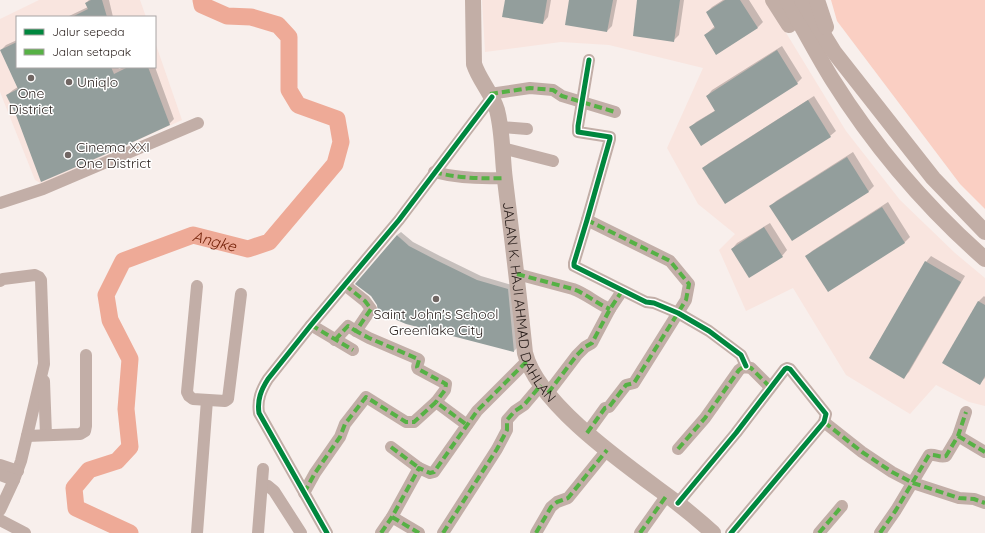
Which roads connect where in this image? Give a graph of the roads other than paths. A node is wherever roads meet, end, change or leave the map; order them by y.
1 (473, 0) edge
2 (774, 0) edge
3 (787, 0) edge
4 (802, 0) edge
5 (817, 0) edge
6 (809, 40) junction
7 (834, 52) junction
8 (589, 60) dead end
9 (489, 93) junction
10 (583, 102) junction
11 (615, 112) dead end
12 (198, 123) dead end
13 (500, 127) junction
14 (527, 129) dead end
15 (502, 148) junction
16 (552, 161) dead end
17 (434, 172) junction
18 (505, 178) junction
19 (0, 203) edge
20 (588, 220) junction
21 (985, 232) edge
22 (985, 260) edge
23 (517, 274) junction
24 (0, 281) edge
25 (345, 285) junction
26 (197, 286) dead end
27 (622, 291) junction
28 (241, 294) dead end
29 (610, 309) junction
30 (678, 313) junction
31 (311, 325) junction
32 (356, 331) junction
33 (335, 340) junction
34 (352, 350) dead end
35 (86, 355) dead end
36 (527, 361) junction
37 (44, 364) junction
38 (746, 366) junction
39 (770, 387) junction
40 (544, 389) junction
41 (207, 400) junction
42 (436, 402) junction
43 (966, 412) dead end
44 (824, 422) junction
45 (467, 425) junction
46 (587, 433) junction
47 (46, 435) junction
48 (27, 436) junction
49 (958, 436) junction
50 (391, 447) dead end
51 (678, 449) dead end
52 (607, 450) junction
53 (985, 452) edge
54 (0, 465) edge
55 (419, 468) junction
56 (263, 469) dead end
57 (0, 475) edge
58 (16, 476) junction
59 (912, 483) junction
60 (262, 485) junction
61 (304, 493) junction
62 (672, 499) junction
63 (985, 503) edge
64 (842, 506) dead end
65 (0, 510) edge
66 (392, 517) junction
67 (0, 520) edge
68 (539, 532) edge
69 (25, 533) edge
70 (197, 533) edge
71 (258, 533) edge
72 (301, 533) edge
73 (327, 533) edge
74 (381, 533) edge
75 (419, 533) edge
76 (443, 533) edge
77 (640, 533) edge
78 (713, 533) edge
79 (731, 533) edge
80 (819, 533) edge
81 (880, 533) edge

1 - 9 main road, JALAN K. HAJI AHMAD DAHLAN
2 - 6 main road
3 - 6 main road
4 - 7 main road
5 - 7 main road
6 - 22 main road
7 - 21 main road
8 - 10 street
9 - 10 street
9 - 13 main road, JALAN K. HAJI AHMAD DAHLAN
9 - 17 street
10 - 11 street
10 - 20 street
12 - 19 street
13 - 14 street
13 - 15 main road, JALAN K. HAJI AHMAD DAHLAN
15 - 16 street
15 - 18 main road, JALAN K. HAJI AHMAD DAHLAN
17 - 18 street
17 - 25 street
18 - 23 main road, JALAN K. HAJI AHMAD DAHLAN
20 - 27 street
20 - 30 street
23 - 29 street
23 - 36 main road, JALAN K. HAJI AHMAD DAHLAN
24 - 37 street
25 - 31 street
25 - 32 street
26 - 41 street
27 - 29 street
27 - 30 street
28 - 41 street
29 - 40 street
30 - 38 street
30 - 46 street
31 - 33 street
31 - 61 street
32 - 33 street
32 - 42 street
33 - 34 street
35 - 47 street
36 - 40 main road, JALAN K. HAJI AHMAD DAHLAN
36 - 45 street
37 - 47 street
37 - 48 street
38 - 39 street
38 - 51 street
39 - 44 street
39 - 62 street
40 - 46 main road, JALAN K. HAJI AHMAD DAHLAN
40 - 76 street
41 - 70 street
42 - 45 street
42 - 61 street
43 - 49 street
44 - 59 street
44 - 79 street
45 - 55 street
46 - 52 main road, JALAN K. HAJI AHMAD DAHLAN
47 - 48 street
48 - 58 street
49 - 53 street
49 - 59 street
50 - 55 street
52 - 62 main road, JALAN K. HAJI AHMAD DAHLAN
52 - 68 street
54 - 58 street
55 - 66 street
56 - 60 street
57 - 58 street
58 - 65 street
59 - 63 street
59 - 81 street
60 - 71 street
60 - 72 street
61 - 73 street
62 - 77 street
62 - 78 main road, JALAN K. HAJI AHMAD DAHLAN
64 - 80 street
66 - 74 street
66 - 75 street
67 - 69 street

